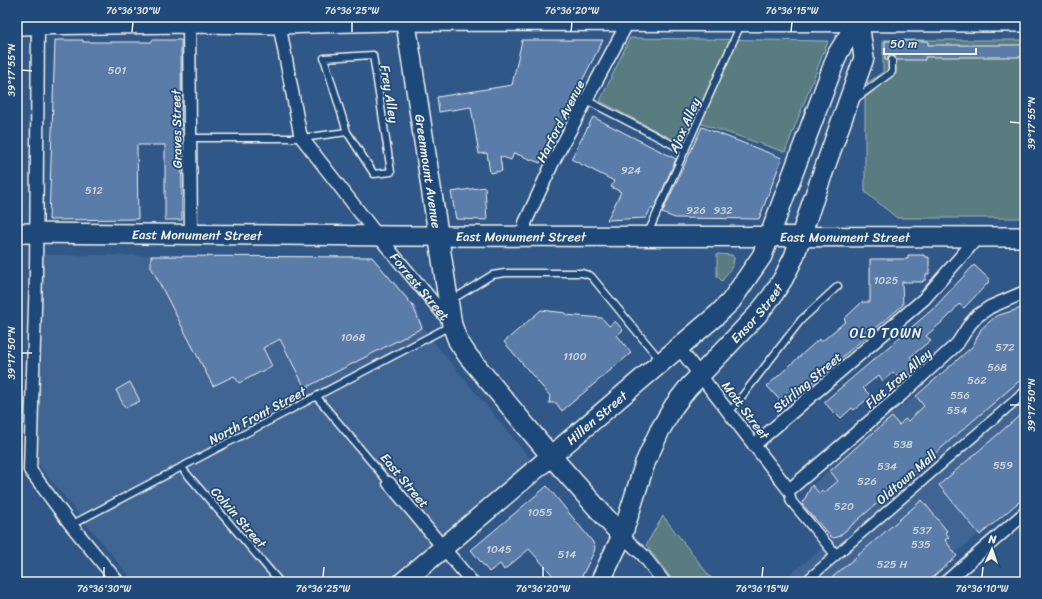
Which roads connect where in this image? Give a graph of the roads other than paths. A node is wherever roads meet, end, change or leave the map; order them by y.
1 (405, 19) edge
2 (466, 19) edge
3 (860, 19) edge
4 (279, 20) edge
5 (639, 20) edge
6 (1019, 20) edge
7 (742, 22) junction
8 (189, 23) junction
9 (17, 25) edge
10 (38, 25) junction
11 (892, 60) dead end
12 (586, 100) junction
13 (847, 105) junction
14 (347, 132) junction
15 (190, 138) junction
16 (302, 138) junction
17 (685, 151) junction
18 (17, 175) edge
19 (17, 184) edge
20 (26, 233) edge
21 (191, 235) junction
22 (378, 236) junction
23 (439, 236) junction
24 (525, 236) junction
25 (646, 236) junction
26 (770, 237) junction
27 (800, 237) junction
28 (978, 237) junction
29 (1025, 237) edge
30 (838, 286) dead end
31 (1025, 292) edge
32 (449, 302) junction
33 (452, 325) junction
34 (679, 348) junction
35 (662, 362) junction
36 (700, 374) junction
37 (1025, 392) edge
38 (316, 396) junction
39 (729, 413) junction
40 (754, 445) junction
41 (551, 456) junction
42 (182, 467) junction
43 (389, 483) joint
44 (789, 490) junction
45 (1025, 513) edge
46 (71, 525) junction
47 (622, 536) junction
48 (443, 548) junction
49 (836, 555) junction
50 (118, 582) edge
51 (280, 582) edge
52 (403, 582) edge
53 (472, 582) edge
54 (600, 582) edge
55 (664, 582) edge
56 (805, 582) edge
57 (946, 582) edge

1 - 2 main road
1 - 4 main road
1 - 23 main road, Greenmount Avenue
2 - 5 main road
3 - 6 main road
3 - 7 main road
3 - 13 main road, Ensor Street
3 - 26 main road
4 - 8 main road
4 - 16 street, Forrest Street
5 - 7 main road
5 - 12 street, Harford Avenue
7 - 17 lane, Ajax Alley
8 - 10 main road
8 - 15 street, Graves Street
9 - 10 main road
10 - 20 street
11 - 13 lane
12 - 17 lane
12 - 24 street, Harford Avenue
13 - 27 main road, Ensor Street
14 - 14 lane, Frey Alley
14 - 16 lane
15 - 16 lane
15 - 21 street, Graves Street
16 - 22 street, Forrest Street
17 - 25 lane, Ajax Alley
18 - 19 lane
20 - 21 main road, East Monument Street
20 - 46 street
21 - 22 main road, East Monument Street
22 - 23 main road, East Monument Street
22 - 33 street, Forrest Street
23 - 24 main road, East Monument Street
23 - 32 main road, Greenmount Avenue
24 - 25 main road, East Monument Street
25 - 26 main road, East Monument Street
26 - 27 main road, East Monument Street
26 - 34 main road, Hillen Street
27 - 28 main road, East Monument Street
27 - 36 main road, Ensor Street
28 - 29 main road, East Monument Street
28 - 40 street, Stirling Street
30 - 39 lane
31 - 44 street, Flat Iron Alley
32 - 33 main road, Greenmount Avenue
32 - 35 lane
33 - 38 lane, North Front Street
33 - 41 main road, Forrest Street
34 - 35 main road, Hillen Street
34 - 36 street, Mott Street
35 - 41 main road, Hillen Street
36 - 39 street, Mott Street
36 - 47 main road, Ensor Street
37 - 49 street, Oldtown Mall
38 - 42 lane, North Front Street
38 - 43 lane, East Street
39 - 40 street, Mott Street
40 - 44 street, Mott Street
41 - 47 main road, Forrest Street
41 - 48 main road, Hillen Street
42 - 46 lane, North Front Street
42 - 51 lane, Colvin Street
43 - 48 street, East Street
44 - 49 street
45 - 57 street
46 - 50 street
47 - 54 main road, Ensor Street
47 - 55 street, Forrest Street
48 - 52 main road, Hillen Street
48 - 53 street, East Street
49 - 56 street, Oldtown Mall

